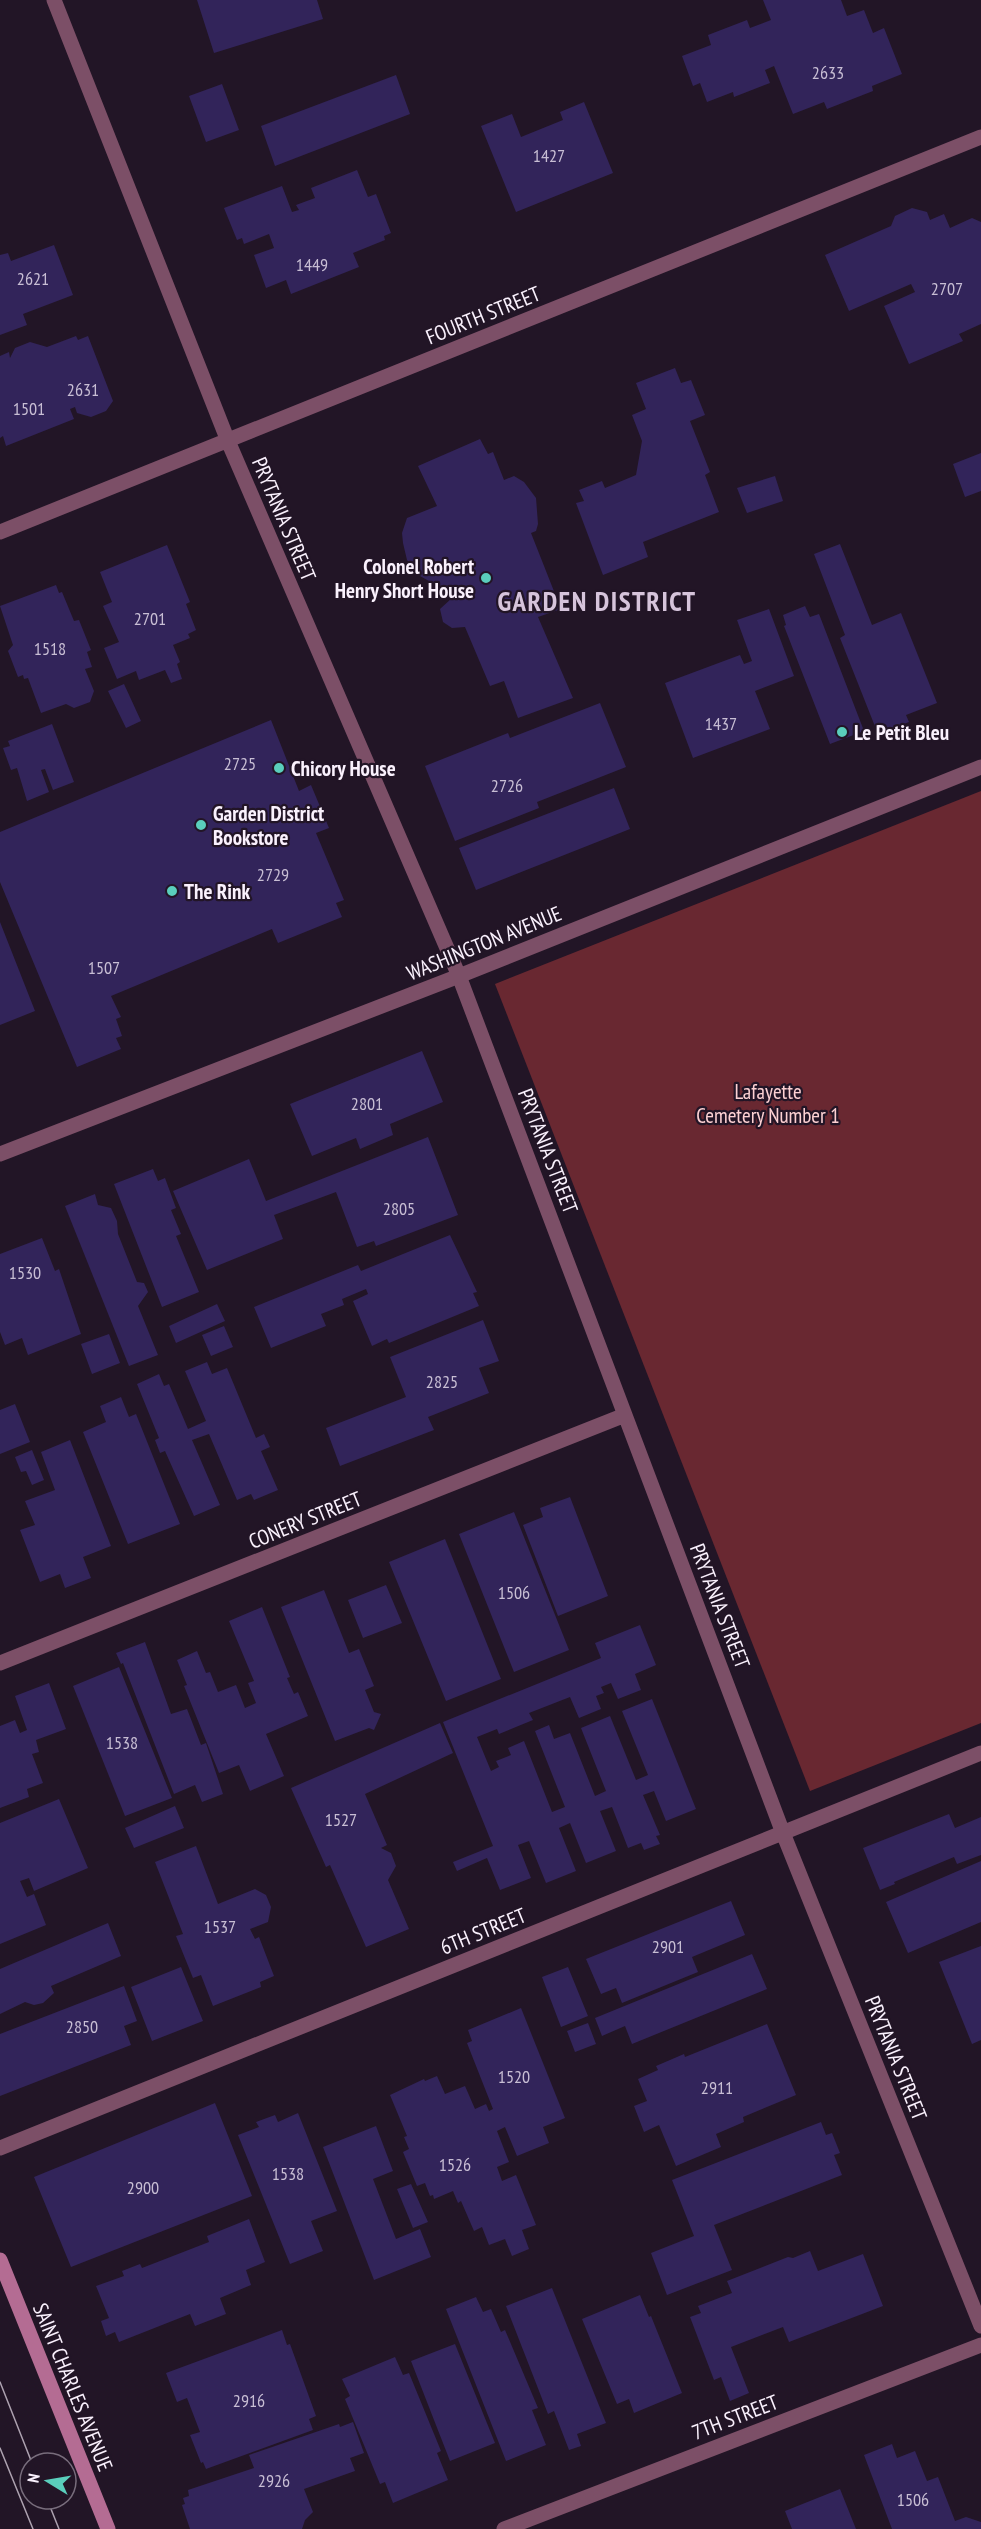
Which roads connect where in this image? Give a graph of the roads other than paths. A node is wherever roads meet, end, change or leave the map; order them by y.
1 (54, 0) edge
2 (981, 136) edge
3 (228, 441) junction
4 (0, 532) edge
5 (981, 767) edge
6 (459, 976) junction
7 (0, 1154) edge
8 (625, 1416) junction
9 (0, 1663) edge
10 (981, 1753) edge
11 (783, 1833) junction
12 (0, 2148) edge
13 (0, 2260) edge
14 (981, 2326) edge
15 (981, 2345) edge
16 (108, 2529) edge
17 (504, 2529) edge

1 - 3 street, PRYTANIA STREET
2 - 3 street, FOURTH STREET
3 - 4 street, FOURTH STREET
3 - 6 street, PRYTANIA STREET
5 - 6 street, WASHINGTON AVENUE
6 - 7 street, WASHINGTON AVENUE
6 - 8 street, PRYTANIA STREET
8 - 9 street, CONERY STREET
8 - 11 street, PRYTANIA STREET
10 - 11 street, 6TH STREET
11 - 12 street, 6TH STREET
11 - 14 street, PRYTANIA STREET
13 - 16 main road, SAINT CHARLES AVENUE
15 - 17 street, 7TH STREET

